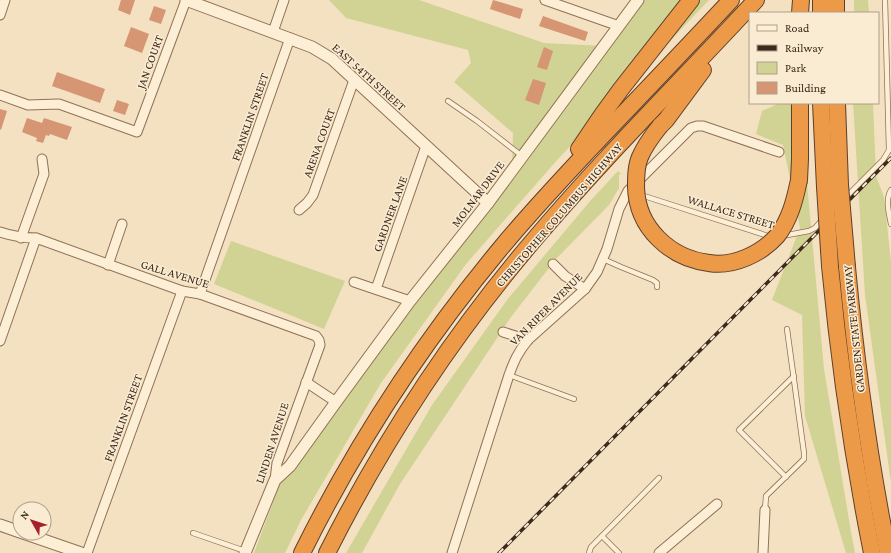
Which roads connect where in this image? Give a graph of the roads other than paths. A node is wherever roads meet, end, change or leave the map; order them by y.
1 (5, 0) edge
2 (186, 0) edge
3 (284, 0) edge
4 (545, 0) edge
5 (638, 0) edge
6 (690, 0) edge
7 (730, 0) edge
8 (801, 0) edge
9 (821, 0) edge
10 (836, 0) edge
11 (885, 0) edge
12 (751, 5) edge
13 (800, 12) edge
14 (821, 12) edge
15 (836, 12) edge
16 (0, 15) edge
17 (619, 26) junction
18 (273, 32) junction
19 (290, 38) junction
20 (354, 80) junction
21 (0, 95) edge
22 (448, 101) dead end
23 (800, 104) edge
24 (821, 104) edge
25 (837, 104) edge
26 (426, 146) junction
27 (890, 148) edge
28 (779, 152) dead end
29 (522, 156) junction
30 (42, 159) dead end
31 (556, 185) junction
32 (628, 191) junction
33 (891, 191) edge
34 (488, 204) junction
35 (838, 205) dead end
36 (299, 210) dead end
37 (832, 211) dead end
38 (122, 224) dead end
39 (891, 224) edge
40 (0, 232) edge
41 (21, 238) junction
42 (36, 238) junction
43 (603, 259) junction
44 (553, 264) dead end
45 (108, 265) junction
46 (354, 282) dead end
47 (657, 287) dead end
48 (376, 289) junction
49 (585, 289) junction
50 (182, 291) junction
51 (200, 294) junction
52 (410, 301) junction
53 (787, 329) dead end
54 (503, 332) dead end
55 (319, 340) joint
56 (528, 340) junction
57 (0, 341) edge
58 (509, 375) junction
59 (794, 376) junction
60 (306, 382) junction
61 (574, 398) dead end
62 (336, 402) junction
63 (786, 477) junction
64 (659, 478) dead end
65 (275, 480) junction
66 (717, 504) dead end
67 (765, 510) joint
68 (0, 525) edge
69 (12, 529) edge
70 (193, 533) dead end
71 (602, 536) junction
72 (46, 541) edge
73 (245, 552) edge
74 (81, 553) edge
75 (87, 553) edge
76 (302, 553) edge
77 (327, 553) edge
78 (452, 553) edge
79 (589, 553) edge
80 (619, 553) edge
81 (659, 553) edge
82 (763, 553) edge
83 (872, 553) edge
84 (888, 553) edge

1 - 16 street
2 - 18 street, EAST 54TH STREET
2 - 21 street, JAN COURT
3 - 18 street
4 - 17 street
5 - 17 street, MOLNAR DRIVE
6 - 31 highway
7 - 31 highway, CHRISTOPHER COLUMBUS HIGHWAY
8 - 13 highway
9 - 14 highway
10 - 15 highway
11 - 27 lane
12 - 23 highway, bridge
12 - 77 highway, CHRISTOPHER COLUMBUS HIGHWAY
17 - 29 street, MOLNAR DRIVE
18 - 19 street, EAST 54TH STREET
19 - 20 street, EAST 54TH STREET
19 - 51 street, FRANKLIN STREET
20 - 26 street, EAST 54TH STREET
20 - 36 street, ARENA COURT
22 - 29 lane
24 - 83 highway, GARDEN STATE PARKWAY, bridge
25 - 84 highway, GARDEN STATE PARKWAY, bridge
26 - 34 street, EAST 54TH STREET
26 - 48 street, GARDNER LANE
27 - 35 lane
28 - 32 street, VAN RIPER AVENUE
29 - 34 street, MOLNAR DRIVE
30 - 41 street
31 - 76 highway, CHRISTOPHER COLUMBUS HIGHWAY
32 - 37 lane, WALLACE STREET
32 - 43 street, VAN RIPER AVENUE
33 - 39 lane
34 - 52 street, MOLNAR DRIVE
38 - 45 street
40 - 41 street, GALL AVENUE
41 - 42 street, GALL AVENUE
42 - 45 street, GALL AVENUE
42 - 57 street
43 - 47 lane
43 - 49 street, VAN RIPER AVENUE
44 - 49 street
45 - 50 street, GALL AVENUE
46 - 48 street
48 - 52 street
49 - 56 street, VAN RIPER AVENUE
50 - 51 street, GALL AVENUE
50 - 75 street, FRANKLIN STREET
51 - 55 street, GALL AVENUE
52 - 62 street, MOLNAR DRIVE
53 - 59 lane
54 - 56 street
55 - 60 street, LINDEN AVENUE
56 - 58 street, VAN RIPER AVENUE
58 - 61 lane
58 - 78 street, VAN RIPER AVENUE
59 - 63 lane
59 - 63 lane
60 - 62 street
60 - 65 street, LINDEN AVENUE
62 - 65 street, MOLNAR DRIVE
63 - 67 lane
64 - 71 lane
65 - 73 street, LINDEN AVENUE
66 - 81 street
67 - 82 street
68 - 69 street
70 - 73 lane
71 - 79 lane
71 - 80 lane
72 - 74 street

